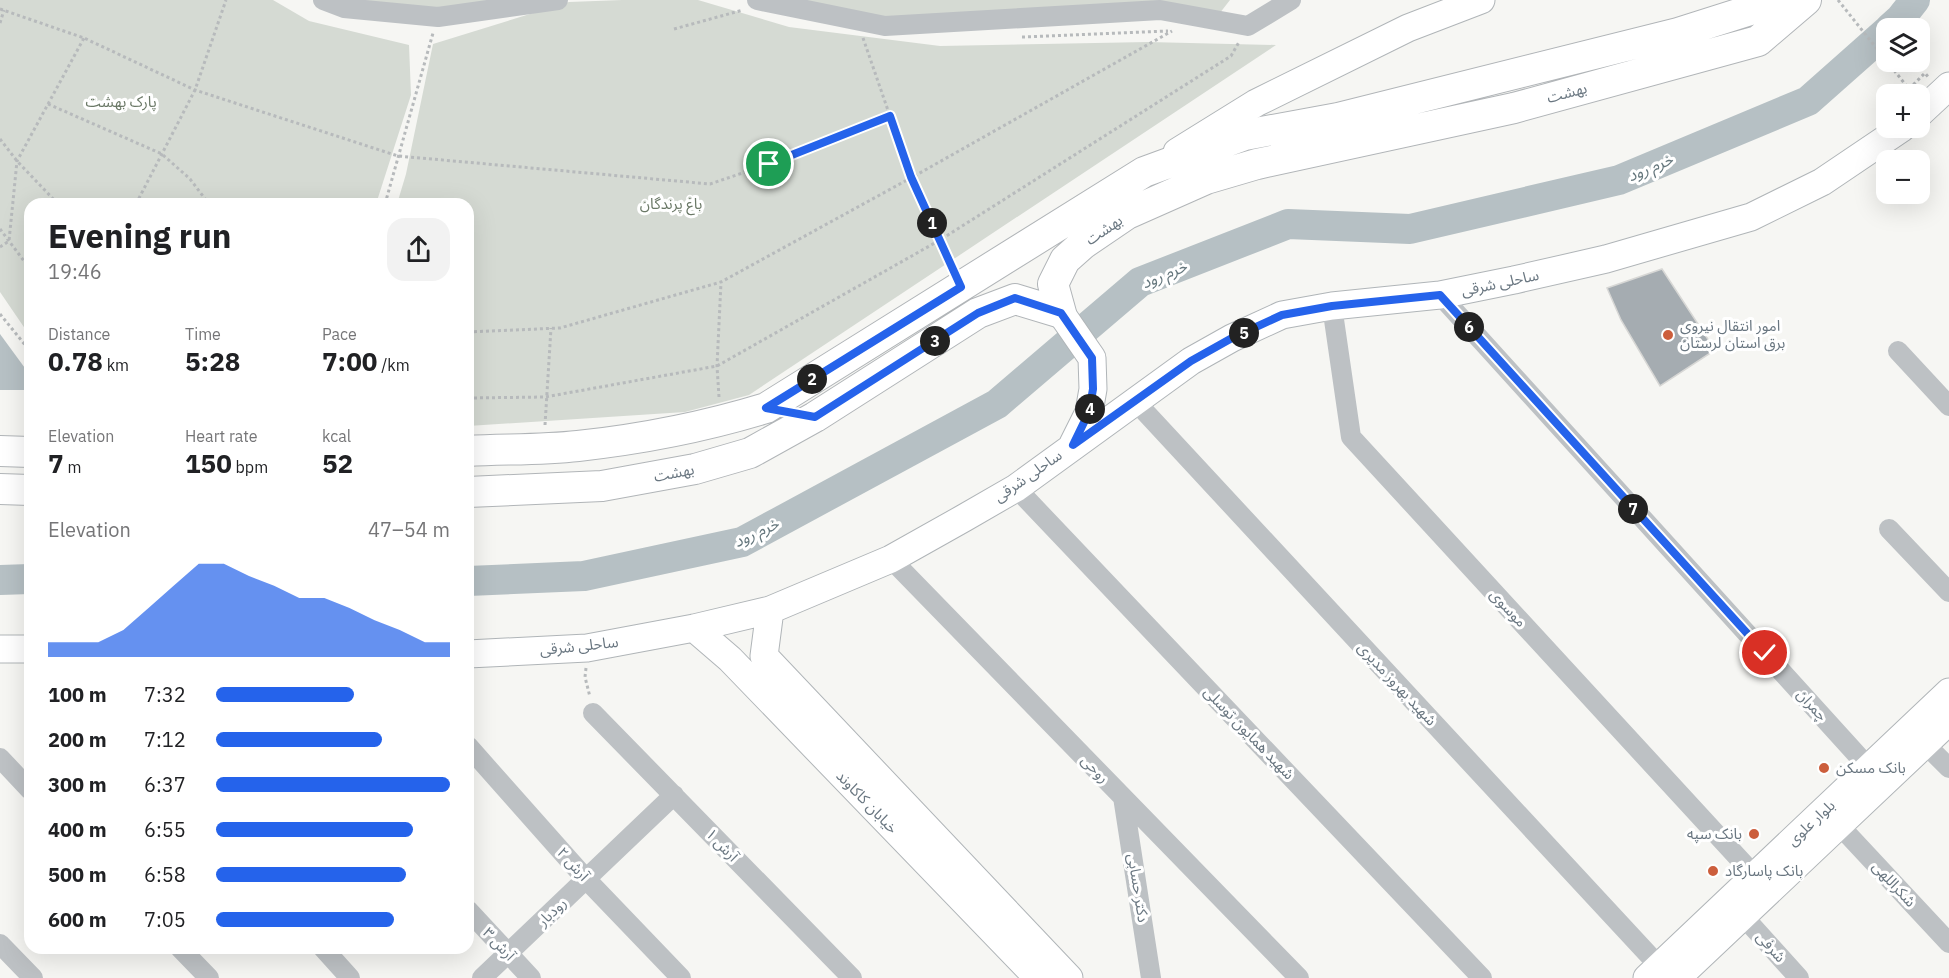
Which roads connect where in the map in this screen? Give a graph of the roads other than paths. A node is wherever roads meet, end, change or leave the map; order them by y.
1 (323, 0) edge
2 (558, 0) edge
3 (757, 0) edge
4 (1291, 0) edge
5 (1481, 0) edge
6 (1782, 0) edge
7 (1806, 0) edge
8 (1949, 86) edge
9 (1930, 104) edge
10 (1887, 138) edge
11 (1144, 172) junction
12 (1440, 295) junction
13 (1332, 306) junction
14 (1066, 321) junction
15 (1898, 351) dead end
16 (1135, 401) junction
17 (1949, 406) edge
18 (766, 408) junction
19 (815, 417) junction
20 (1073, 445) junction
21 (474, 451) edge
22 (0, 452) edge
23 (24, 452) edge
24 (1016, 488) junction
25 (0, 489) edge
26 (24, 490) edge
27 (474, 492) edge
28 (1889, 530) dead end
29 (891, 559) junction
30 (1949, 592) edge
31 (770, 610) junction
32 (694, 628) junction
33 (0, 649) edge
34 (24, 649) edge
35 (474, 654) edge
36 (764, 656) junction
37 (742, 673) junction
38 (1949, 692) edge
39 (593, 712) road end
40 (1949, 721) edge
41 (1925, 744) junction
42 (474, 753) edge
43 (0, 758) edge
44 (1869, 768) junction
45 (1949, 768) edge
46 (24, 781) edge
47 (674, 795) junction
48 (1123, 797) junction
49 (1839, 825) junction
50 (1755, 876) junction
51 (586, 879) junction
52 (474, 916) edge
53 (1743, 916) junction
54 (1949, 943) edge
55 (0, 944) edge
56 (508, 953) junction
57 (186, 954) edge
58 (328, 954) edge
59 (1661, 974) edge
60 (33, 978) edge
61 (209, 978) edge
62 (350, 978) edge
63 (482, 978) edge
64 (531, 978) edge
65 (681, 978) edge
66 (852, 978) edge
67 (1038, 978) edge
68 (1069, 978) edge
69 (1151, 978) edge
70 (1299, 978) edge
71 (1482, 978) edge
72 (1799, 978) edge

1 - 2 street
3 - 4 street
5 - 11 main road
6 - 11 main road, بهشت
7 - 14 main road, بهشت
8 - 9 main road
10 - 12 main road, ساحلی شرقی
11 - 18 main road, بهشت
12 - 13 main road, ساحلی شرقی
12 - 44 street, چمران
13 - 16 main road, ساحلی شرقی
13 - 50 street, موسوی
14 - 19 main road, بهشت
14 - 20 main road
15 - 17 street
16 - 20 main road, ساحلی شرقی
16 - 59 street, شهید بهروز مدیری
18 - 19 main road
18 - 21 main road, بهشت
19 - 27 main road, بهشت
20 - 24 main road, ساحلی شرقی
22 - 23 main road
24 - 29 main road, ساحلی شرقی
24 - 71 street, شهید همایون توسلی
25 - 26 main road
28 - 30 street
29 - 31 main road, ساحلی شرقی
29 - 48 street, روحی
31 - 32 main road, ساحلی شرقی
31 - 36 main road
32 - 35 main road, ساحلی شرقی
32 - 37 main road, خیابان کاکاوند
33 - 34 main road
36 - 37 main road
36 - 68 main road, خیابان کاکاوند
37 - 67 main road, خیابان کاکاوند
38 - 44 main road, بلوار علوی
39 - 47 street, آرش ۱
40 - 41 main road, بلوار علوی
41 - 45 street
41 - 49 main road, بلوار علوی
42 - 51 street, آرش ۲
43 - 46 street
44 - 50 main road, بلوار علوی
47 - 51 street, رودبار
47 - 66 street, آرش ۱
48 - 69 street, دکتر حسابی
48 - 70 street, روحی
49 - 53 main road, بلوار علوی
49 - 54 street, شکراللهی
50 - 59 main road, بلوار علوی
51 - 56 street, رودبار
51 - 65 street, آرش ۲
52 - 56 street, آرش ۳
53 - 59 main road, بلوار علوی
53 - 72 street, شرفی
55 - 60 street
56 - 63 street, رودبار
56 - 64 street, آرش ۳
57 - 61 street
58 - 62 street

